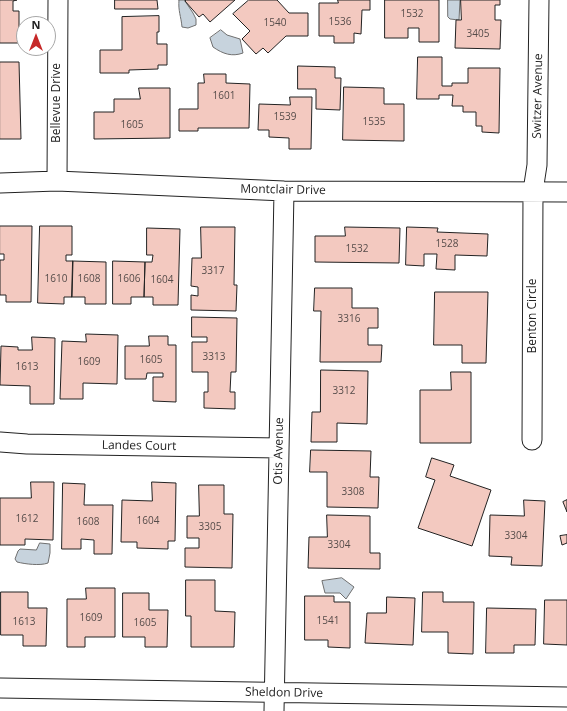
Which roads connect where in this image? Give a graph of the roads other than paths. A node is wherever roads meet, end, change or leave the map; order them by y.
1 (58, 0) edge
2 (539, 0) edge
3 (57, 181) junction
4 (0, 183) edge
5 (284, 191) junction
6 (533, 191) junction
7 (567, 192) edge
8 (532, 440) dead end
9 (0, 442) edge
10 (279, 448) junction
11 (0, 688) edge
12 (275, 692) junction
13 (567, 697) edge
14 (274, 711) edge

1 - 3 street, Bellevue Drive
2 - 6 street, Switzer Avenue
3 - 4 street, Montclair Drive
3 - 5 street, Montclair Drive
5 - 6 street, Montclair Drive
5 - 10 street, Otis Avenue
6 - 7 street, Montclair Drive
6 - 8 street, Benton Circle
9 - 10 street, Landes Court
10 - 12 street, Otis Avenue
11 - 12 street, Sheldon Drive
12 - 13 street, Sheldon Drive
12 - 14 street, Otis Avenue

